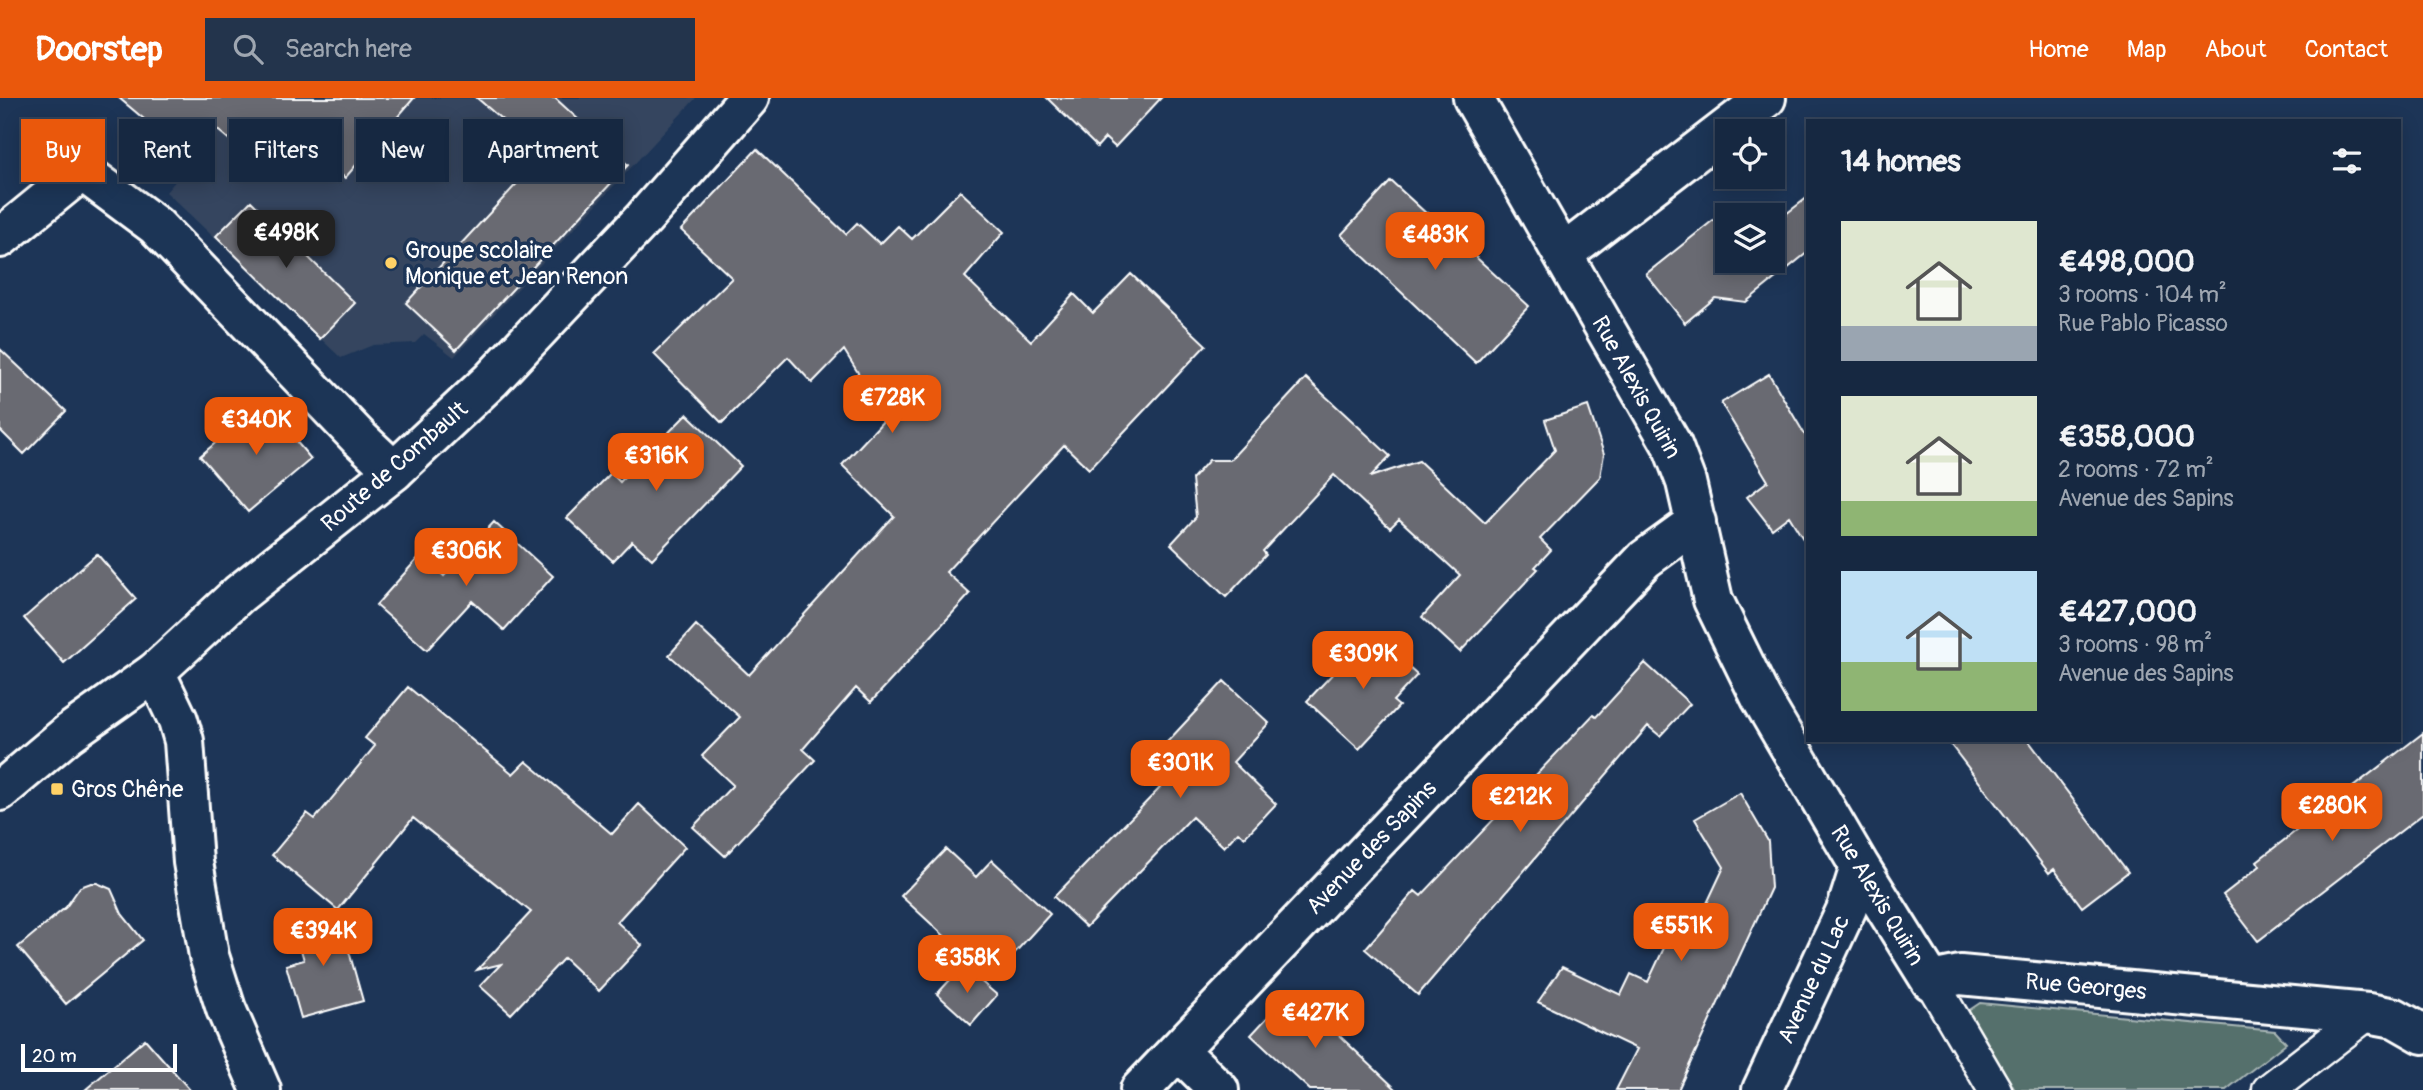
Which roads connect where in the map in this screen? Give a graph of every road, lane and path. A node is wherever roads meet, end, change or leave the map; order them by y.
1 (749, 98) edge
2 (1474, 98) edge
3 (1766, 98) edge
4 (0, 238) edge
5 (1563, 254) junction
6 (394, 471) junction
7 (1696, 522) junction
8 (155, 672) junction
9 (0, 790) edge
10 (1860, 867) junction
11 (1931, 981) junction
12 (2368, 1013) junction
13 (2423, 1034) edge
14 (1178, 1050) junction
15 (261, 1090) edge
16 (1140, 1090) edge
17 (1219, 1090) edge
18 (1762, 1090) edge
19 (1995, 1090) edge
20 (2269, 1090) edge

1 - 6 street, Route de Combault
2 - 5 street, Rue Alexis Quirin
3 - 5 street
4 - 6 street
5 - 7 street, Rue Alexis Quirin
6 - 8 street, Route de Combault
7 - 10 street, Rue Alexis Quirin
7 - 14 street, Avenue des Sapins
8 - 9 street, Route de Combault
8 - 15 street
10 - 11 street, Rue Alexis Quirin
10 - 18 street, Avenue du Lac
11 - 12 street, Rue Georges
11 - 19 lane
12 - 13 street, Rue Georges
12 - 20 lane
14 - 16 street, Avenue des Sapins
14 - 17 street

